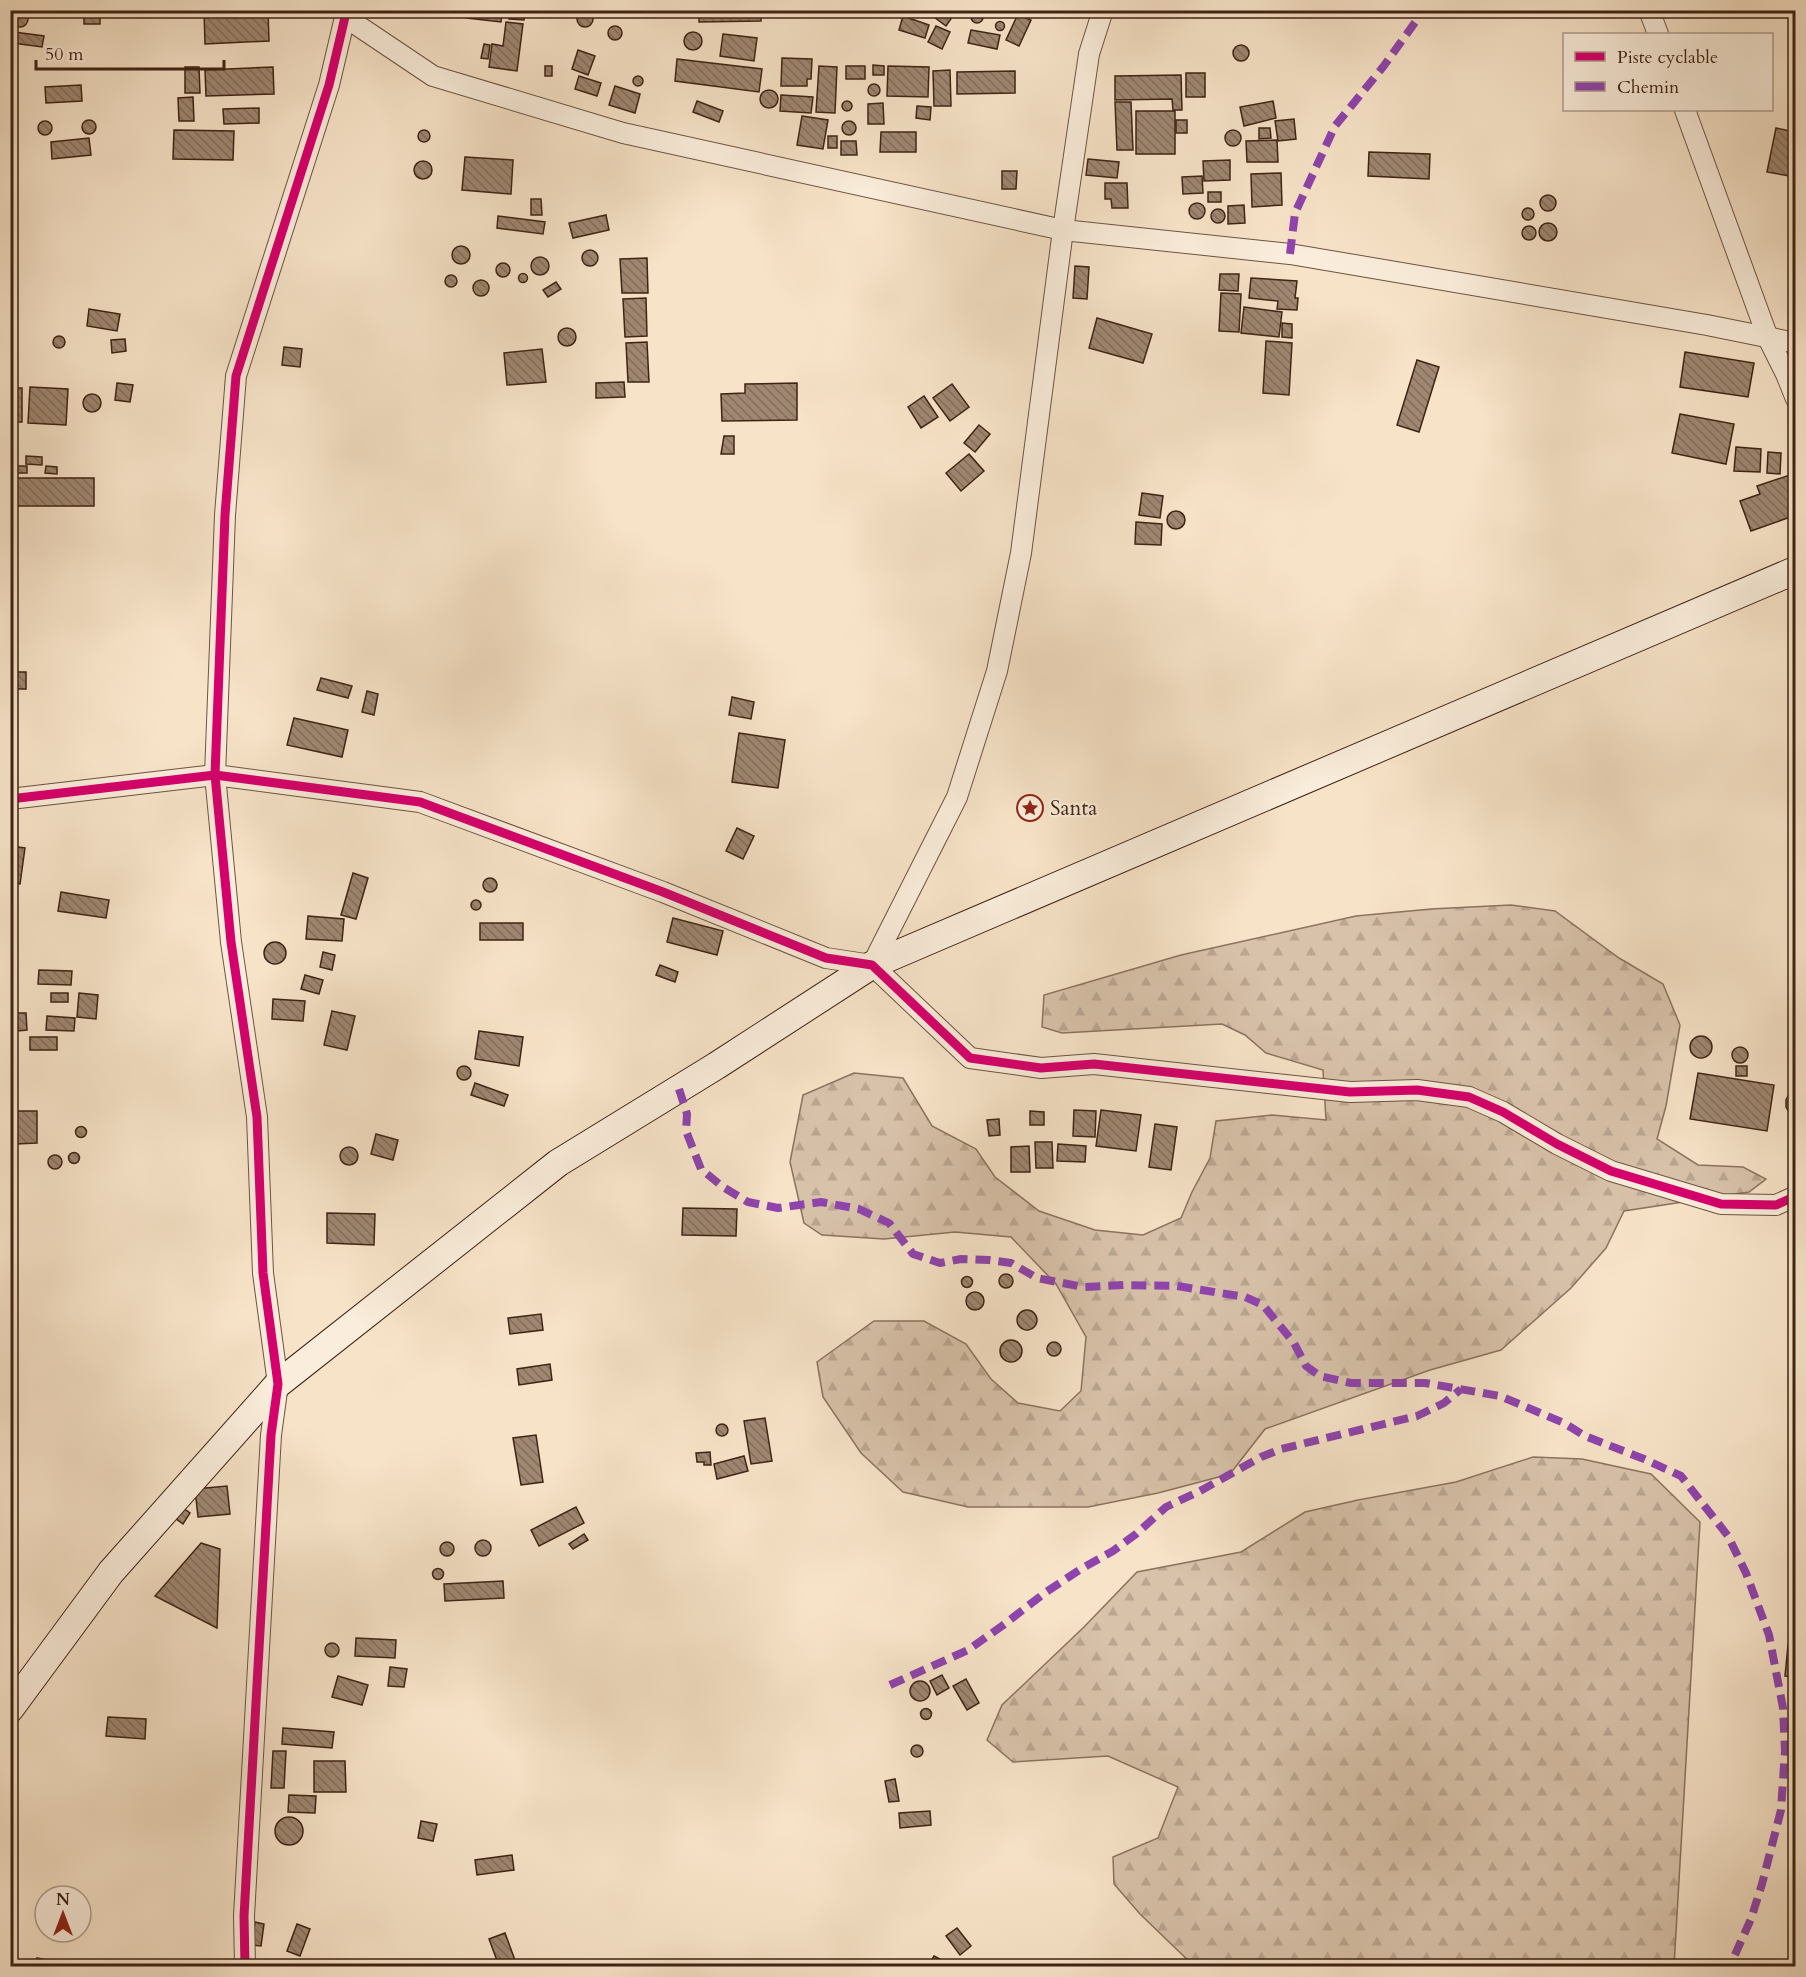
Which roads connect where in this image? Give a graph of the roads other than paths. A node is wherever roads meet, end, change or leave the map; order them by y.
1 (1103, 10) edge
2 (1649, 10) edge
3 (345, 14) edge
4 (1658, 33) edge
5 (1685, 111) edge
6 (1063, 230) junction
7 (1768, 338) junction
8 (1796, 343) edge
9 (1796, 399) edge
10 (1796, 570) edge
11 (215, 775) junction
12 (10, 799) edge
13 (872, 965) junction
14 (1796, 1196) edge
15 (278, 1384) junction
16 (10, 1709) edge
17 (245, 1966) edge

1 - 6 street
2 - 4 street
3 - 6 street
3 - 11 street
5 - 7 street
6 - 7 street
6 - 13 street
7 - 8 street
7 - 9 street
10 - 13 main road
11 - 12 street
11 - 13 street
11 - 15 street
13 - 14 street
13 - 15 main road
15 - 16 main road
15 - 17 street

